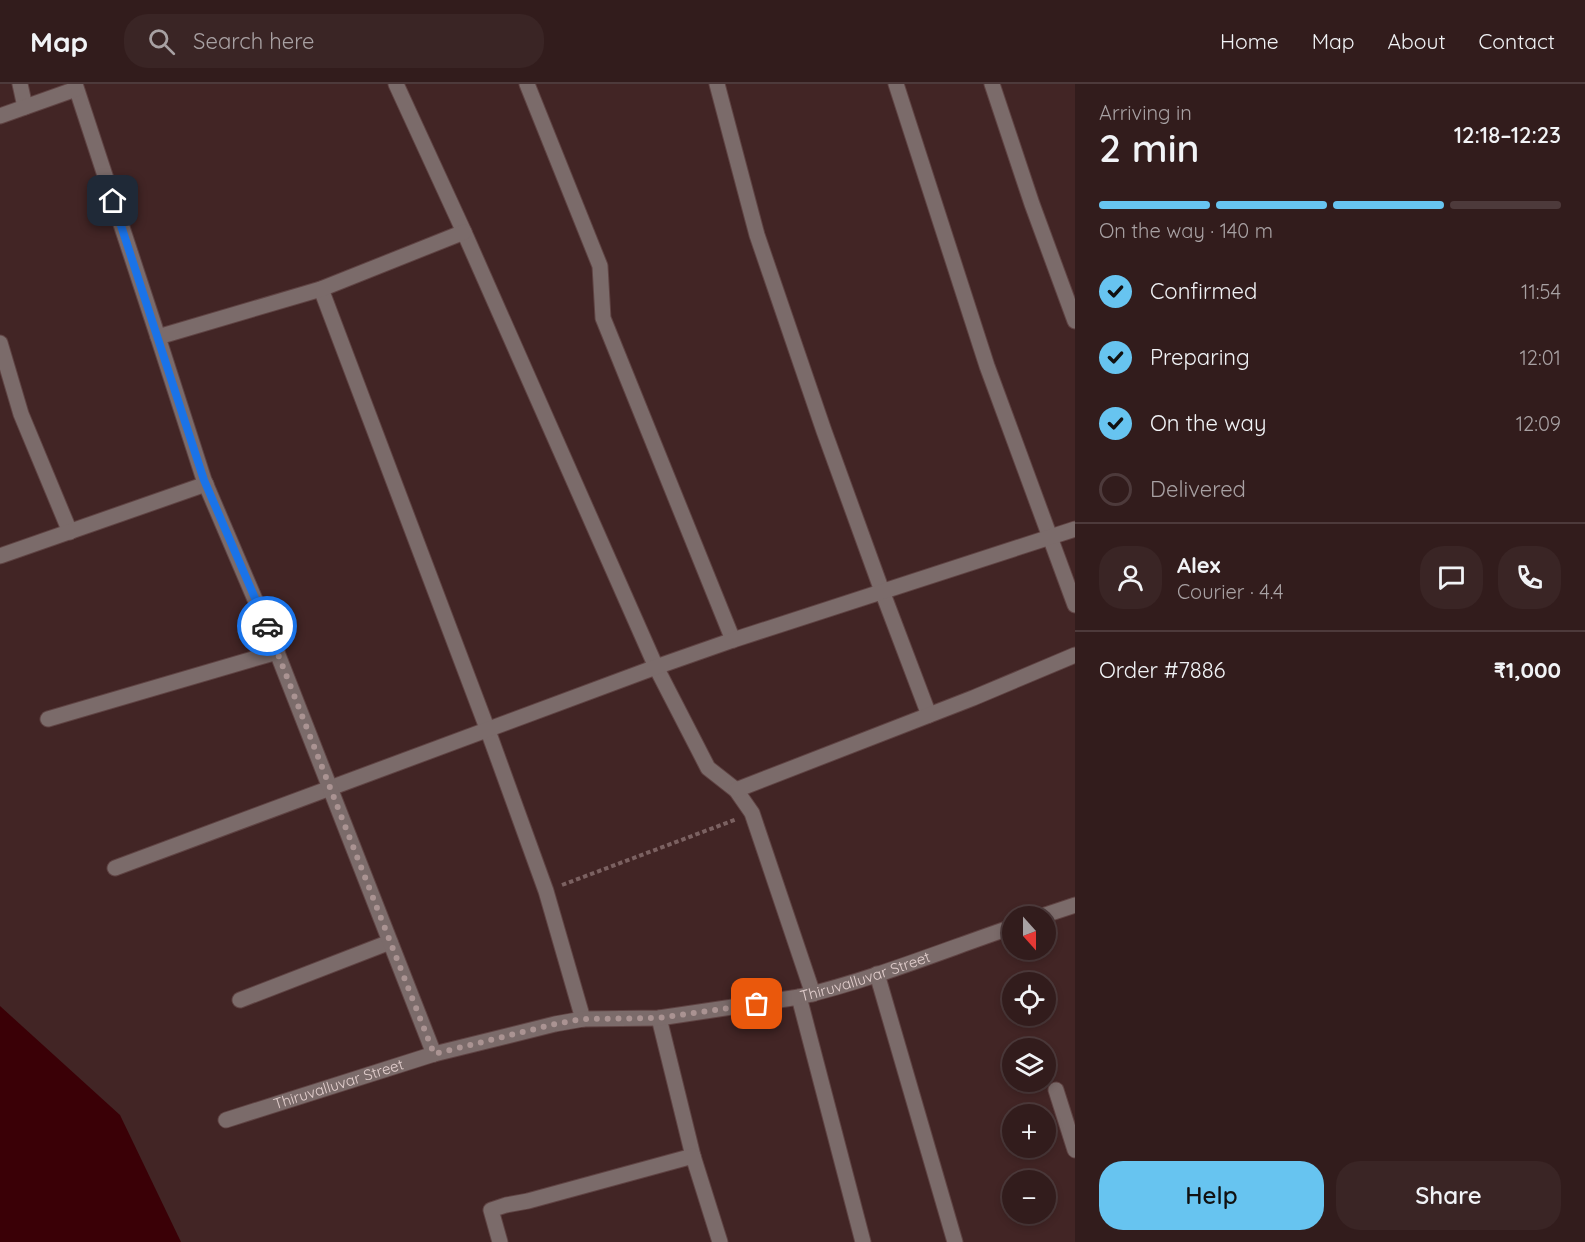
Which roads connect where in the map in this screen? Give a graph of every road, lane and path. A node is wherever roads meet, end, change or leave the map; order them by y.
1 (20, 84) edge
2 (396, 84) edge
3 (527, 84) edge
4 (717, 84) edge
5 (896, 84) edge
6 (992, 84) edge
7 (76, 86) edge
8 (25, 107) junction
9 (0, 116) edge
10 (464, 232) junction
11 (321, 289) junction
12 (1075, 321) edge
13 (158, 336) junction
14 (0, 344) edge
15 (206, 484) junction
16 (1075, 528) edge
17 (70, 532) junction
18 (1050, 537) junction
19 (0, 556) edge
20 (882, 591) junction
21 (1075, 605) edge
22 (733, 640) junction
23 (277, 652) junction
24 (1075, 655) edge
25 (656, 666) junction
26 (929, 715) junction
27 (48, 719) dead end
28 (487, 728) junction
29 (329, 787) junction
30 (736, 790) junction
31 (752, 813) junction
32 (115, 868) dead end
33 (546, 891) junction
34 (1075, 905) edge
35 (1056, 911) edge
36 (1002, 931) edge
37 (390, 942) junction
38 (878, 974) junction
39 (806, 996) junction
40 (240, 1000) dead end
41 (659, 1018) junction
42 (583, 1019) junction
43 (434, 1054) junction
44 (1056, 1090) dead end
45 (226, 1120) dead end
46 (1075, 1150) edge
47 (693, 1156) junction
48 (500, 1242) edge
49 (720, 1242) edge
50 (863, 1242) edge
51 (955, 1242) edge

1 - 8 street
2 - 10 street
3 - 22 street
4 - 20 street
5 - 18 street
6 - 12 street
7 - 8 street
7 - 13 street
8 - 9 street
10 - 11 street
10 - 25 street
11 - 13 street
11 - 28 street
13 - 15 street
14 - 17 street
15 - 17 street
15 - 23 street
16 - 18 street
17 - 19 street
18 - 20 street
18 - 21 street
20 - 22 street
20 - 26 street
22 - 25 street
23 - 27 street
23 - 29 street
24 - 26 street
25 - 28 street
25 - 30 street
26 - 30 street
28 - 29 street
28 - 33 street
29 - 32 street
29 - 37 street
30 - 31 street
31 - 33 path
31 - 39 street
33 - 42 street
34 - 35 street
36 - 38 street, Thiruvalluvar Street
37 - 40 street
37 - 43 street
38 - 39 street, Thiruvalluvar Street
38 - 51 street
39 - 41 street, Thiruvalluvar Street
39 - 50 street
41 - 42 street, Thiruvalluvar Street
41 - 47 street
42 - 43 street, Thiruvalluvar Street
43 - 45 street, Thiruvalluvar Street
44 - 46 street
47 - 48 street
47 - 49 street

